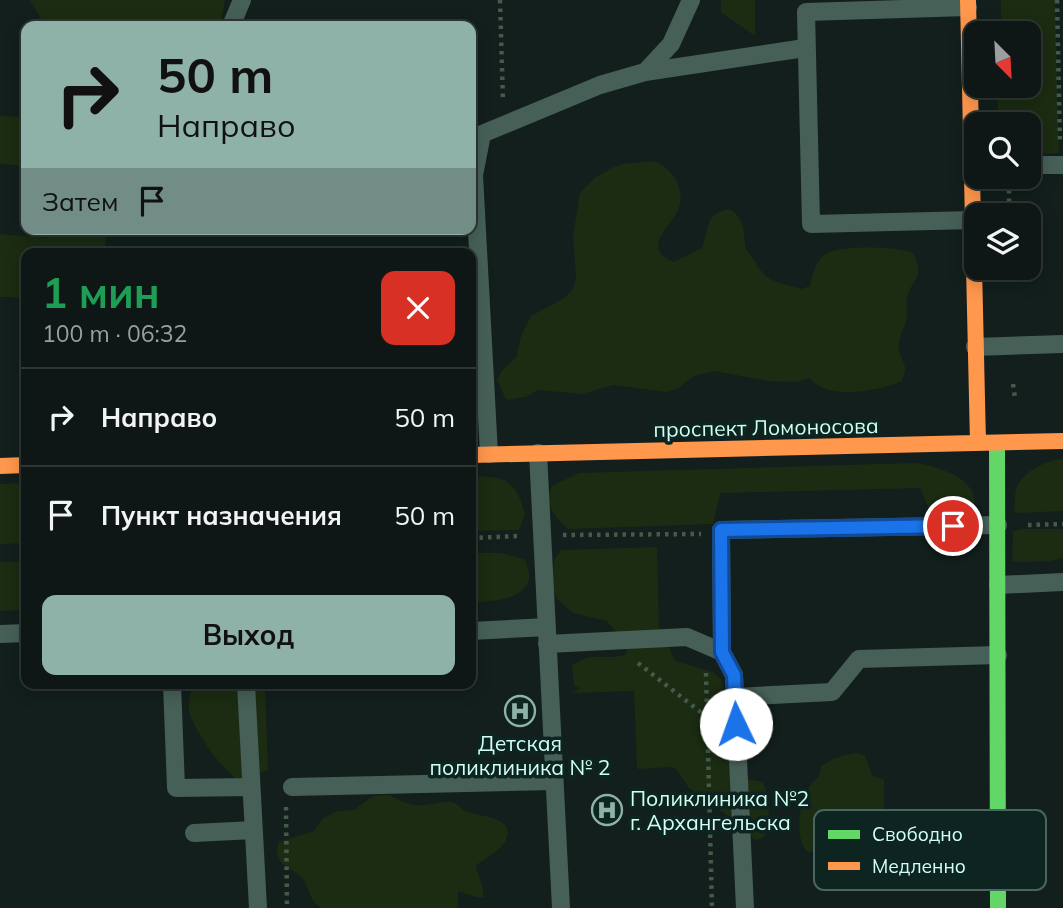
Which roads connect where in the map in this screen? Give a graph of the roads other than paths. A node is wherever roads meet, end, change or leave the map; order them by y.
1 (242, 0) edge
2 (691, 0) edge
3 (968, 4) edge
4 (233, 21) edge
5 (805, 48) junction
6 (645, 72) junction
7 (972, 112) edge
8 (476, 161) edge
9 (1041, 165) edge
10 (1062, 165) edge
11 (964, 220) edge
12 (974, 280) edge
13 (476, 295) edge
14 (1063, 344) edge
15 (975, 346) junction
16 (1063, 441) edge
17 (978, 443) junction
18 (997, 443) junction
19 (538, 453) junction
20 (480, 454) edge
21 (21, 465) edge
22 (0, 466) edge
23 (998, 526) junction
24 (1063, 582) edge
25 (998, 585) junction
26 (476, 631) edge
27 (21, 633) edge
28 (0, 634) edge
29 (547, 635) junction
30 (722, 652) junction
31 (998, 655) junction
32 (172, 689) edge
33 (246, 689) edge
34 (735, 697) junction
35 (554, 781) junction
36 (251, 787) junction
37 (292, 787) road end
38 (998, 810) edge
39 (254, 830) junction
40 (194, 833) dead end
41 (998, 890) edge
42 (258, 908) edge
43 (561, 908) edge
44 (745, 908) edge
45 (998, 908) edge

1 - 4 lane
2 - 6 lane
3 - 5 lane
3 - 7 street
5 - 6 lane
5 - 11 lane
6 - 8 lane
9 - 10 lane
12 - 15 street
13 - 20 lane
14 - 15 lane
15 - 17 street
16 - 18 street, проспект Ломоносова
17 - 18 street, проспект Ломоносова
17 - 19 street, проспект Ломоносова
18 - 23 street
19 - 20 street, проспект Ломоносова
19 - 29 lane
21 - 22 street
23 - 25 street
23 - 30 lane
24 - 25 lane
25 - 31 street
26 - 29 lane
27 - 28 lane
29 - 30 lane
29 - 35 lane
30 - 34 lane
31 - 34 lane
31 - 38 street
32 - 36 lane
33 - 36 lane
34 - 44 lane
35 - 37 lane
35 - 43 lane
36 - 39 lane
39 - 40 lane
39 - 42 lane
41 - 45 street

